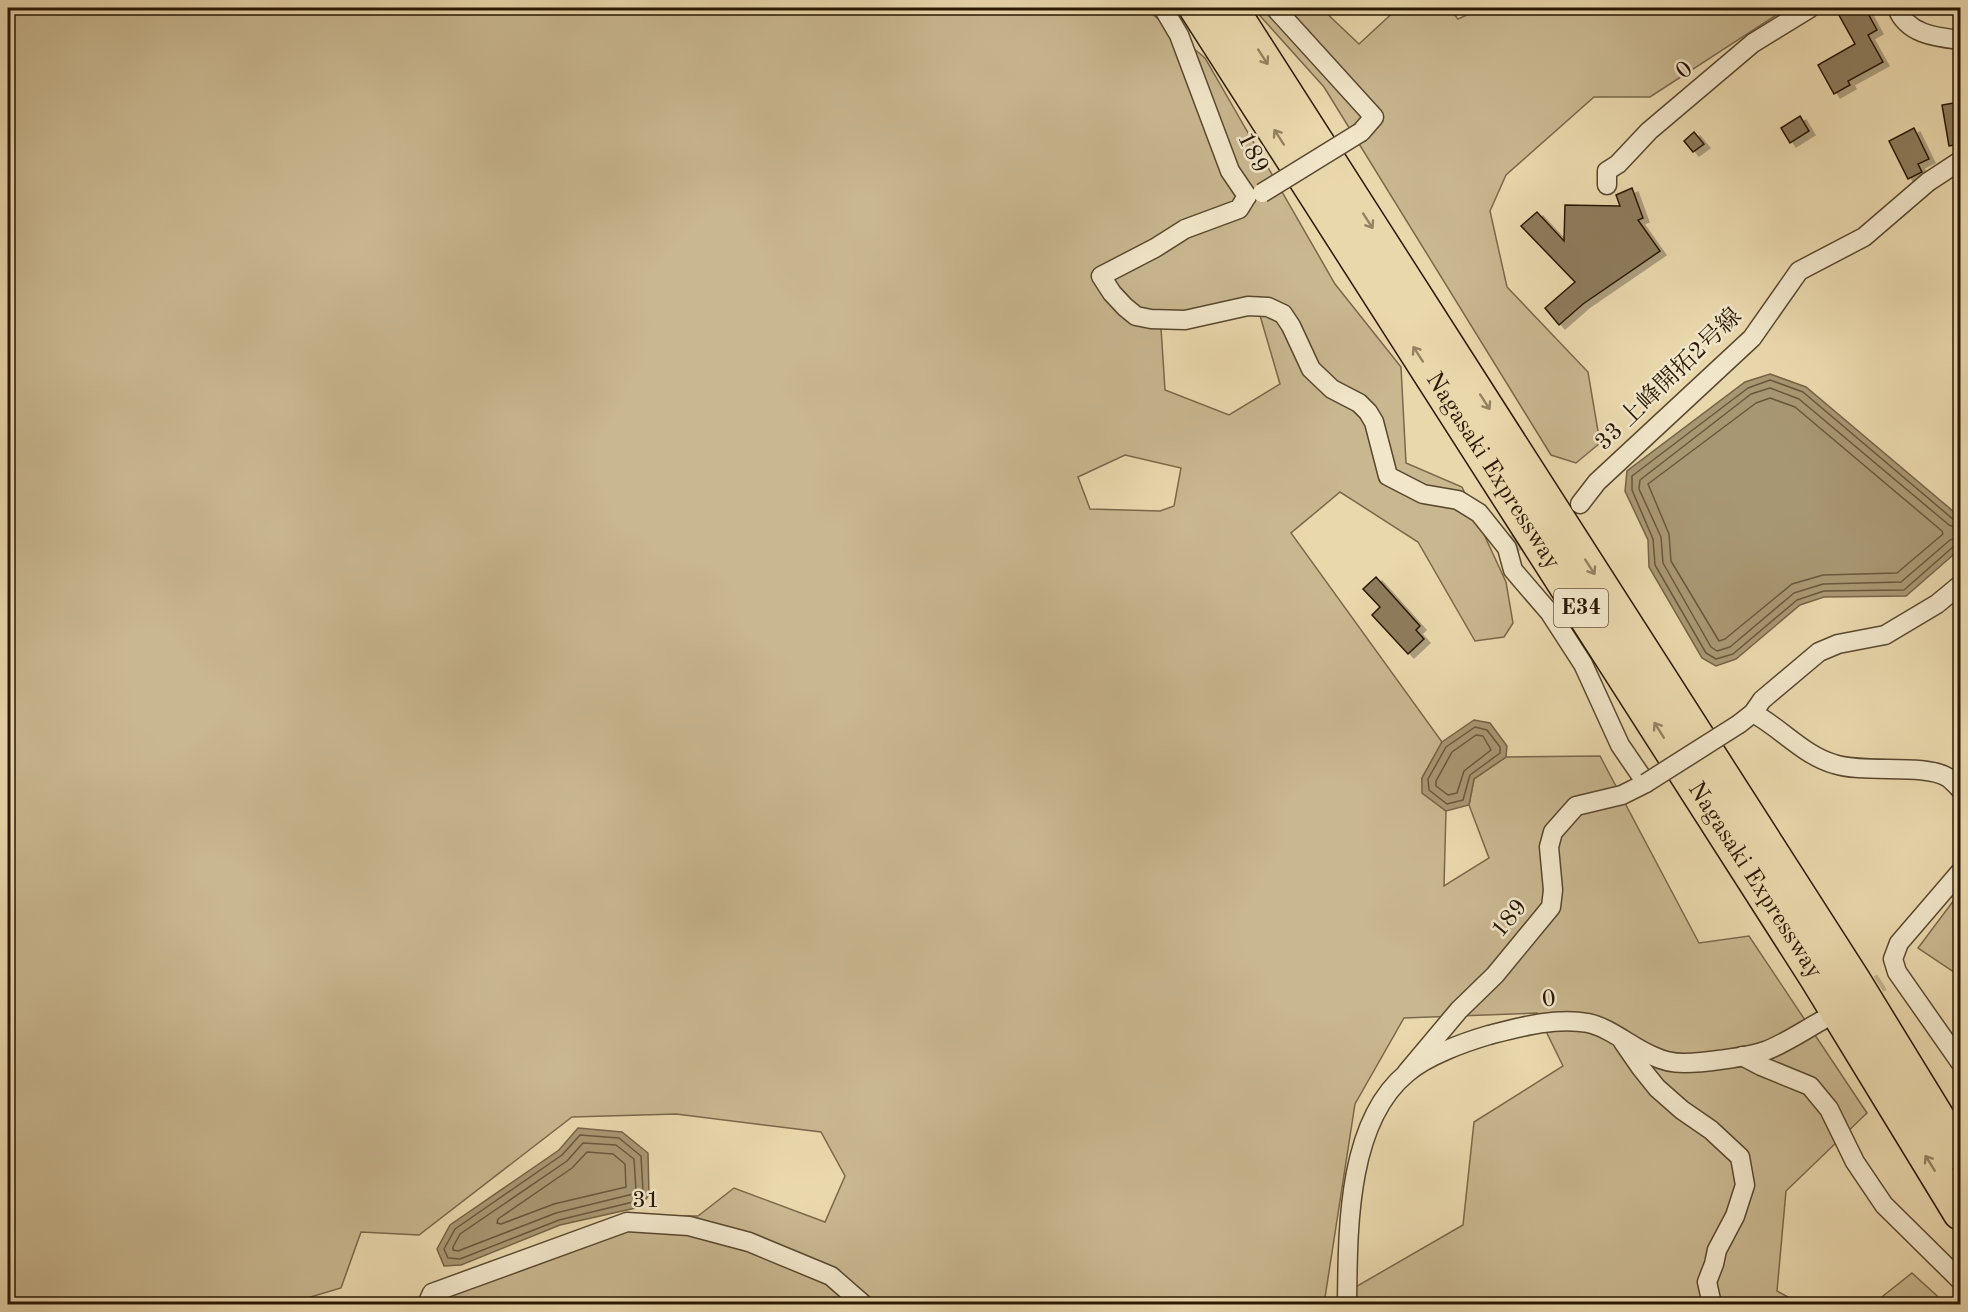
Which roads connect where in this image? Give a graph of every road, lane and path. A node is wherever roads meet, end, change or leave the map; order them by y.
1 (1163, 8) edge
2 (1196, 8) edge
3 (1231, 8) edge
4 (1275, 8) edge
5 (1810, 8) edge
6 (1897, 8) edge
7 (1960, 40) edge
8 (1960, 161) edge
9 (1607, 185) dead end
10 (1254, 194) junction
11 (1580, 504) tunnel mouth
12 (1960, 585) edge
13 (1746, 719) junction
14 (1646, 783) junction
15 (1960, 789) edge
16 (1960, 872) edge
17 (1821, 1021) dead end
18 (1620, 1038) junction
19 (1742, 1056) junction
20 (1960, 1062) edge
21 (1407, 1072) junction
22 (1960, 1154) edge
23 (1960, 1212) edge
24 (1960, 1280) edge
25 (427, 1305) edge
26 (863, 1305) edge
27 (1347, 1305) edge
28 (1712, 1305) edge

1 - 10 street, 189
23 -> 2 highway, Nagasaki Expressway / E34
3 -> 22 highway, Nagasaki Expressway / E34
4 - 10 street, 189, bridge
5 - 9 street, 0
6 - 7 street
8 - 11 street, 33 上峰開拓2号線
10 - 14 street, 189
12 - 13 street, 189
13 - 14 street, 189, bridge
13 - 15 street
14 - 21 street, 189
16 - 20 street
17 - 19 street
18 - 19 street
18 - 21 street, 0
18 - 28 street, 0
19 - 24 street
21 - 27 street, 0
25 - 26 street, 31

